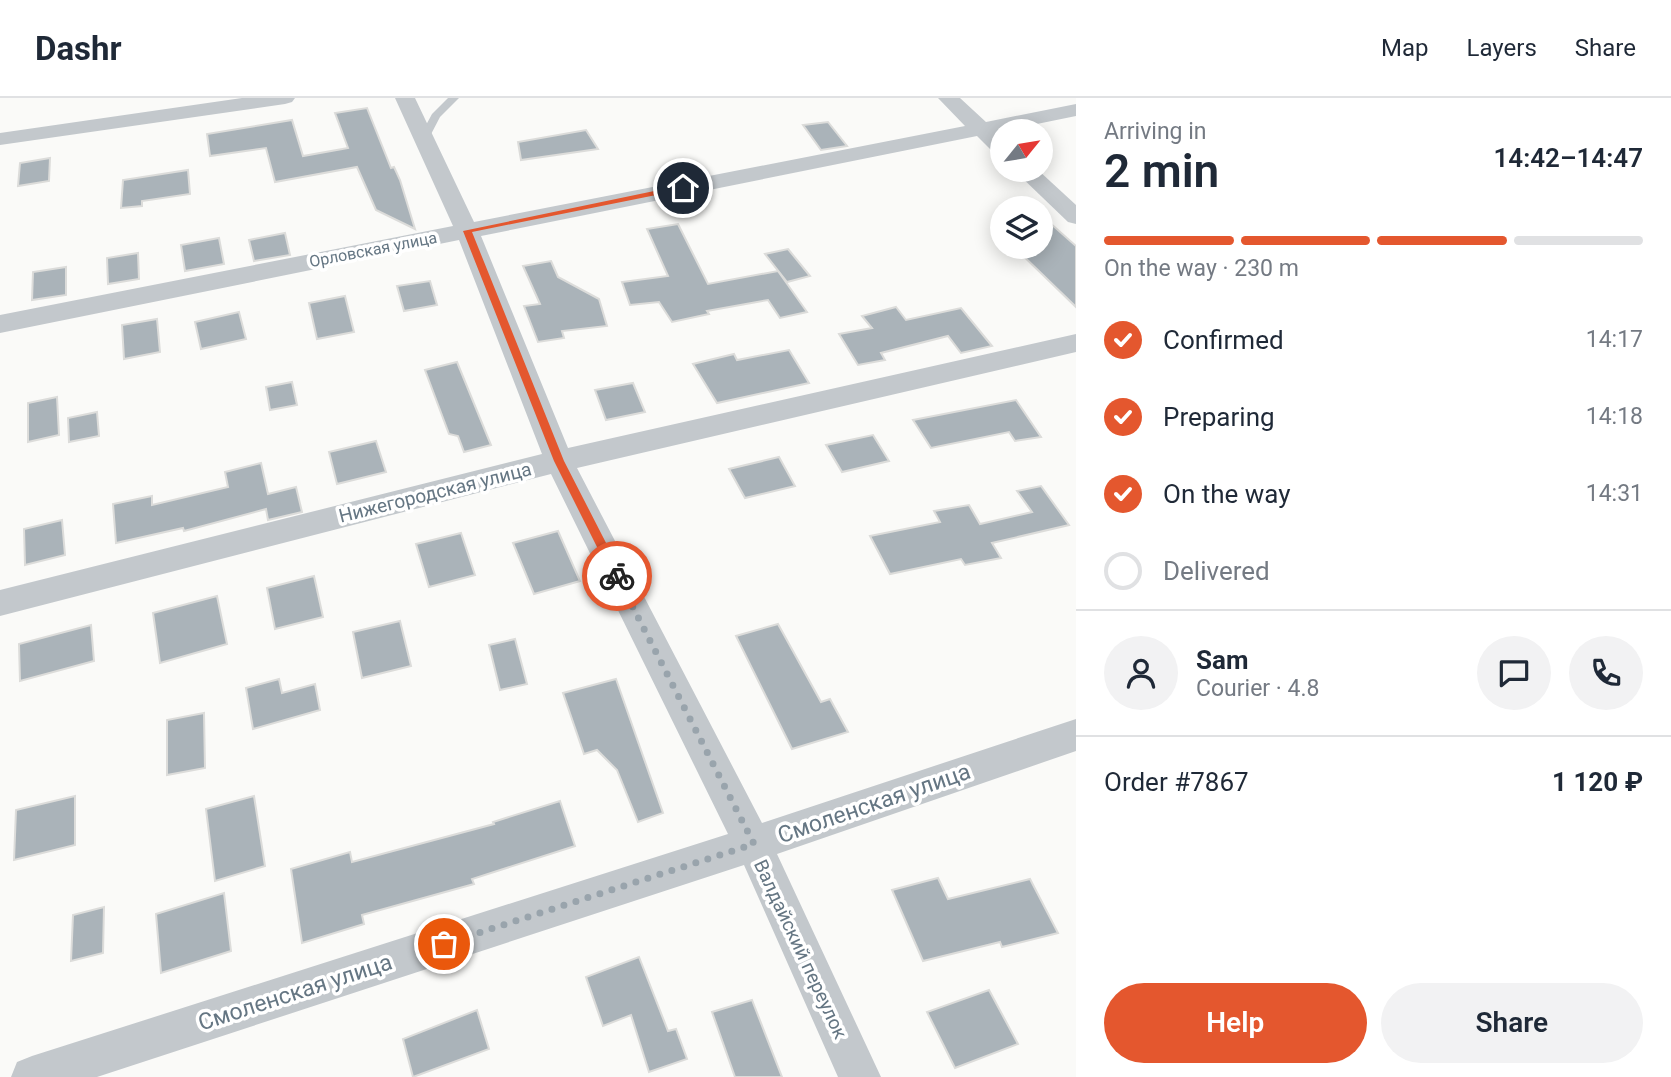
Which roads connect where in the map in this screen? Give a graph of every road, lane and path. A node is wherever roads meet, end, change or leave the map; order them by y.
1 (285, 98) edge
2 (405, 98) edge
3 (454, 98) edge
4 (948, 98) edge
5 (1076, 110) edge
6 (980, 128) junction
7 (990, 137) edge
8 (424, 138) junction
9 (0, 139) edge
10 (1038, 182) edge
11 (1076, 217) edge
12 (467, 231) junction
13 (0, 324) edge
14 (1076, 343) edge
15 (559, 461) junction
16 (0, 603) edge
17 (1076, 735) edge
18 (754, 844) junction
19 (32, 1077) edge
20 (860, 1077) edge

1 - 9 street
2 - 8 street, Валдайский переулок
3 - 8 lane
4 - 6 street
5 - 6 street, Орловская улица
6 - 7 street
6 - 12 street, Орловская улица
8 - 12 street, Валдайский переулок
10 - 11 street
12 - 13 street, Орловская улица
12 - 15 street, Валдайский переулок
14 - 15 street, Нижегородская улица
15 - 16 street, Нижегородская улица
15 - 18 street, Валдайский переулок
17 - 18 street, Смоленская улица
18 - 19 street, Смоленская улица
18 - 20 street, Валдайский переулок

